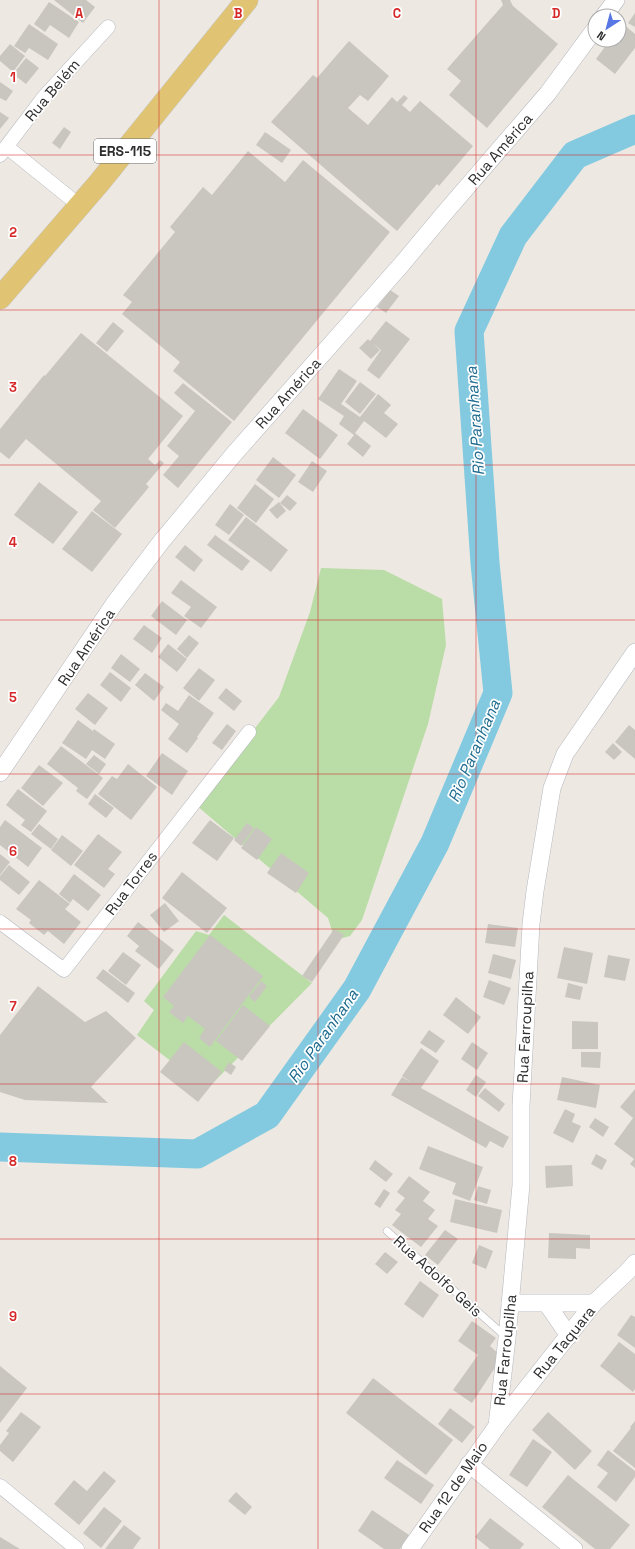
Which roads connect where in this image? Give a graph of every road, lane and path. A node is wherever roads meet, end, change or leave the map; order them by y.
1 (247, 0) edge
2 (108, 27) dead end
3 (587, 40) edge
4 (3, 151) edge
5 (80, 206) junction
6 (0, 298) edge
7 (635, 652) edge
8 (248, 732) dead end
9 (0, 773) edge
10 (0, 922) edge
11 (387, 1231) dead end
12 (632, 1271) edge
13 (510, 1303) junction
14 (594, 1303) junction
15 (547, 1304) junction
16 (568, 1336) junction
17 (507, 1338) junction
18 (497, 1426) junction
19 (469, 1464) junction
20 (0, 1486) edge
21 (77, 1549) edge
22 (410, 1549) edge
23 (574, 1549) edge

1 - 5 main road, ERS-115
2 - 4 street, Rua Belém
3 - 9 street, Rua América
4 - 5 street
5 - 6 main road, ERS-115
7 - 13 street, Rua Farroupilha
8 - 10 street, Rua Torres
11 - 17 lane, Rua Adolfo Geis
12 - 14 street, Rua Taquara
13 - 15 street
13 - 17 street, Rua Farroupilha
14 - 15 street
14 - 16 street, Rua Taquara
15 - 16 street
16 - 18 street, Rua Taquara
17 - 18 street, Rua Farroupilha
18 - 19 street, Rua 12 de Maio
19 - 22 street, Rua 12 de Maio
19 - 23 street
20 - 21 street

